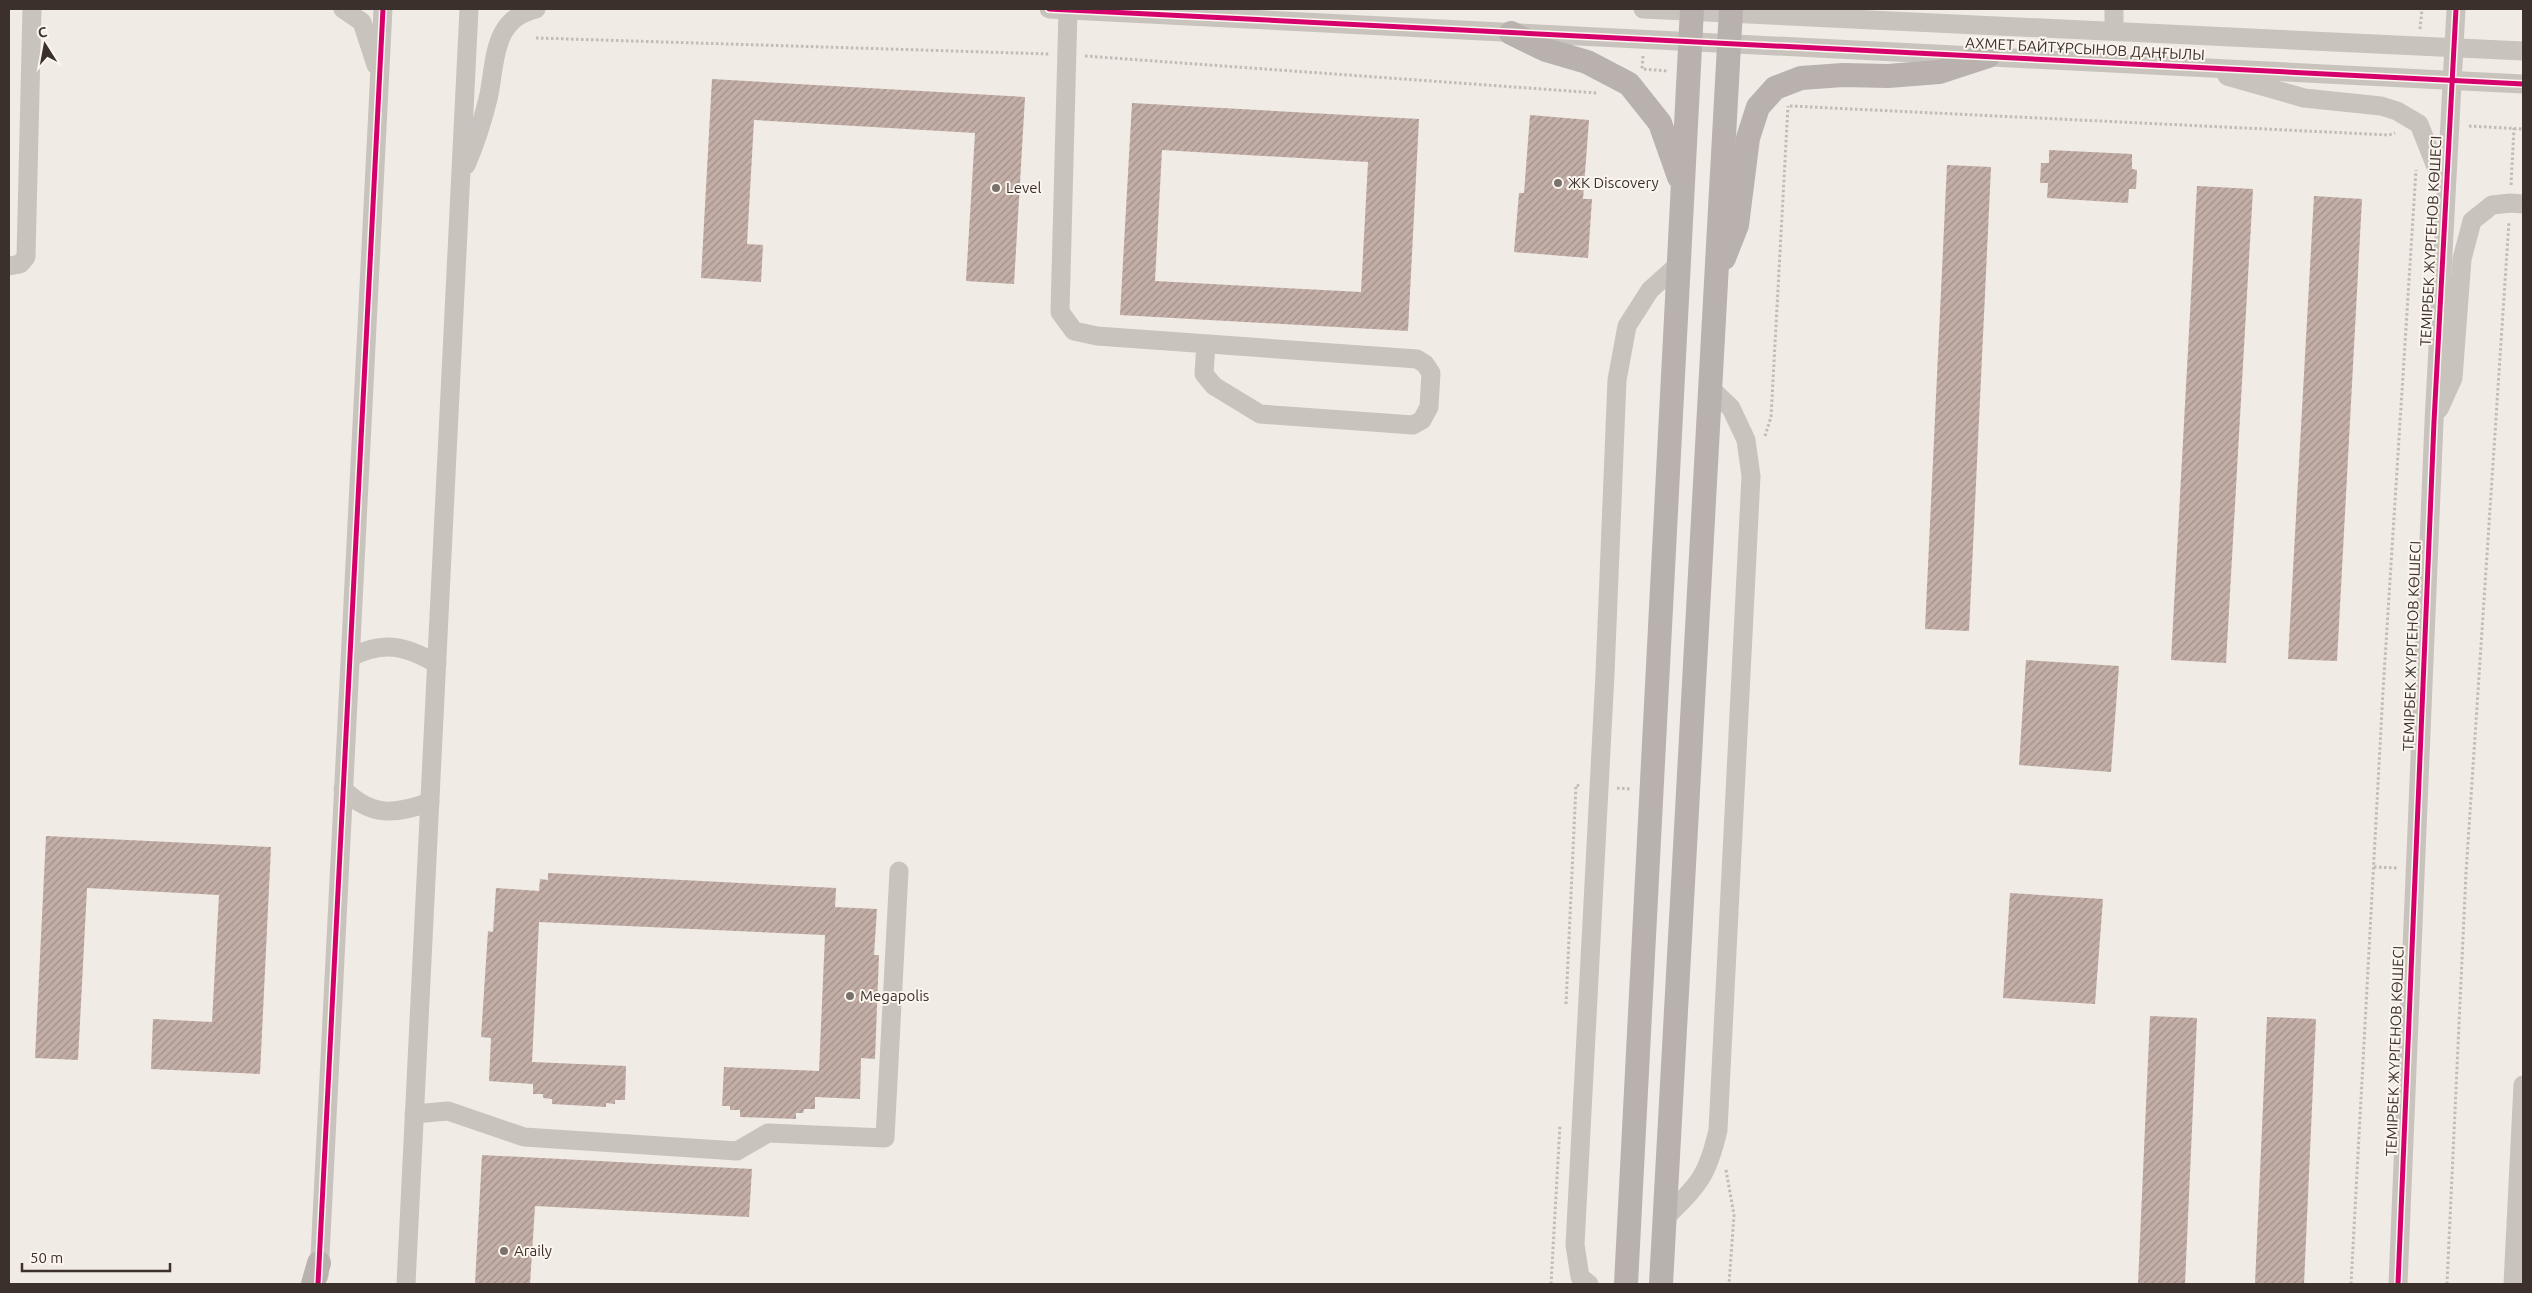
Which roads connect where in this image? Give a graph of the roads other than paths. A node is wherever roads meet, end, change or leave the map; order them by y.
1 (32, 9) edge
2 (343, 9) edge
3 (384, 9) edge
4 (469, 9) edge
5 (536, 9) edge
6 (1049, 9) edge
7 (1643, 9) edge
8 (1648, 9) edge
9 (2114, 9) edge
10 (2456, 9) edge
11 (1068, 10) edge
12 (1692, 10) edge
13 (1731, 11) edge
14 (2114, 31) junction
15 (1511, 33) junction
16 (1690, 43) junction
17 (1729, 43) junction
18 (2453, 46) junction
19 (2523, 51) edge
20 (1988, 56) junction
21 (2192, 66) junction
22 (380, 77) junction
23 (2452, 81) junction
24 (2523, 84) edge
25 (461, 177) junction
26 (1683, 186) junction
27 (2447, 194) junction
28 (2517, 203) edge
29 (1679, 264) junction
30 (9, 266) edge
31 (1716, 281) junction
32 (1206, 344) junction
33 (1710, 388) junction
34 (2434, 422) junction
35 (351, 657) junction
36 (437, 664) junction
37 (343, 789) junction
38 (430, 802) junction
39 (899, 871) dead end
40 (2523, 1085) edge
41 (414, 1114) junction
42 (1665, 1218) junction
43 (317, 1277) edge
44 (406, 1284) edge
45 (1589, 1284) edge
46 (1626, 1284) edge
47 (1661, 1284) edge
48 (2398, 1284) edge
49 (2512, 1284) edge

1 - 30 street
2 - 22 street
3 - 22 street
4 - 25 street
5 - 25 street
6 - 11 street, АХМЕТ БАЙТҰРСЫНОВ ДАҢҒЫЛЫ
7 - 8 street, АХМЕТ БАЙТҰРСЫНОВ ДАҢҒЫЛЫ
8 - 12 street, АХМЕТ БАЙТҰРСЫНОВ ДАҢҒЫЛЫ
9 - 14 street
10 - 18 street, ТЕМІРБЕК ЖҮРГЕНОВ КӨШЕСІ
11 - 15 street, АХМЕТ БАЙТҰРСЫНОВ ДАҢҒЫЛЫ
11 - 32 street
12 - 13 street, АХМЕТ БАЙТҰРСЫНОВ ДАҢҒЫЛЫ
12 - 16 main road
13 - 14 street, АХМЕТ БАЙТҰРСЫНОВ ДАҢҒЫЛЫ
13 - 17 main road
14 - 18 street, АХМЕТ БАЙТҰРСЫНОВ ДАҢҒЫЛЫ
15 - 16 street, АХМЕТ БАЙТҰРСЫНОВ ДАҢҒЫЛЫ
15 - 26 main road
16 - 17 street, АХМЕТ БАЙТҰРСЫНОВ ДАҢҒЫЛЫ
16 - 26 main road
17 - 20 street, АХМЕТ БАЙТҰРСЫНОВ ДАҢҒЫЛЫ
17 - 31 main road
18 - 19 street, АХМЕТ БАЙТҰРСЫНОВ ДАҢҒЫЛЫ
18 - 23 street, ТЕМІРБЕК ЖҮРГЕНОВ КӨШЕСІ
20 - 21 street, АХМЕТ БАЙТҰРСЫНОВ ДАҢҒЫЛЫ
20 - 31 main road
21 - 23 street, АХМЕТ БАЙТҰРСЫНОВ ДАҢҒЫЛЫ
21 - 27 street
22 - 35 street
23 - 24 street, АХМЕТ БАЙТҰРСЫНОВ ДАҢҒЫЛЫ
23 - 27 street, ТЕМІРБЕК ЖҮРГЕНОВ КӨШЕСІ
25 - 36 street
26 - 29 main road
27 - 34 street, ТЕМІРБЕК ЖҮРГЕНОВ КӨШЕСІ
28 - 34 street
29 - 45 street
29 - 46 main road
31 - 33 main road
32 - 32 street
33 - 42 main road
33 - 42 street
34 - 48 street, ТЕМІРБЕК ЖҮРГЕНОВ КӨШЕСІ
35 - 36 street
35 - 37 street
36 - 38 street
37 - 38 street
37 - 43 street
38 - 41 street
39 - 41 street
40 - 49 street
41 - 44 street
42 - 47 main road

